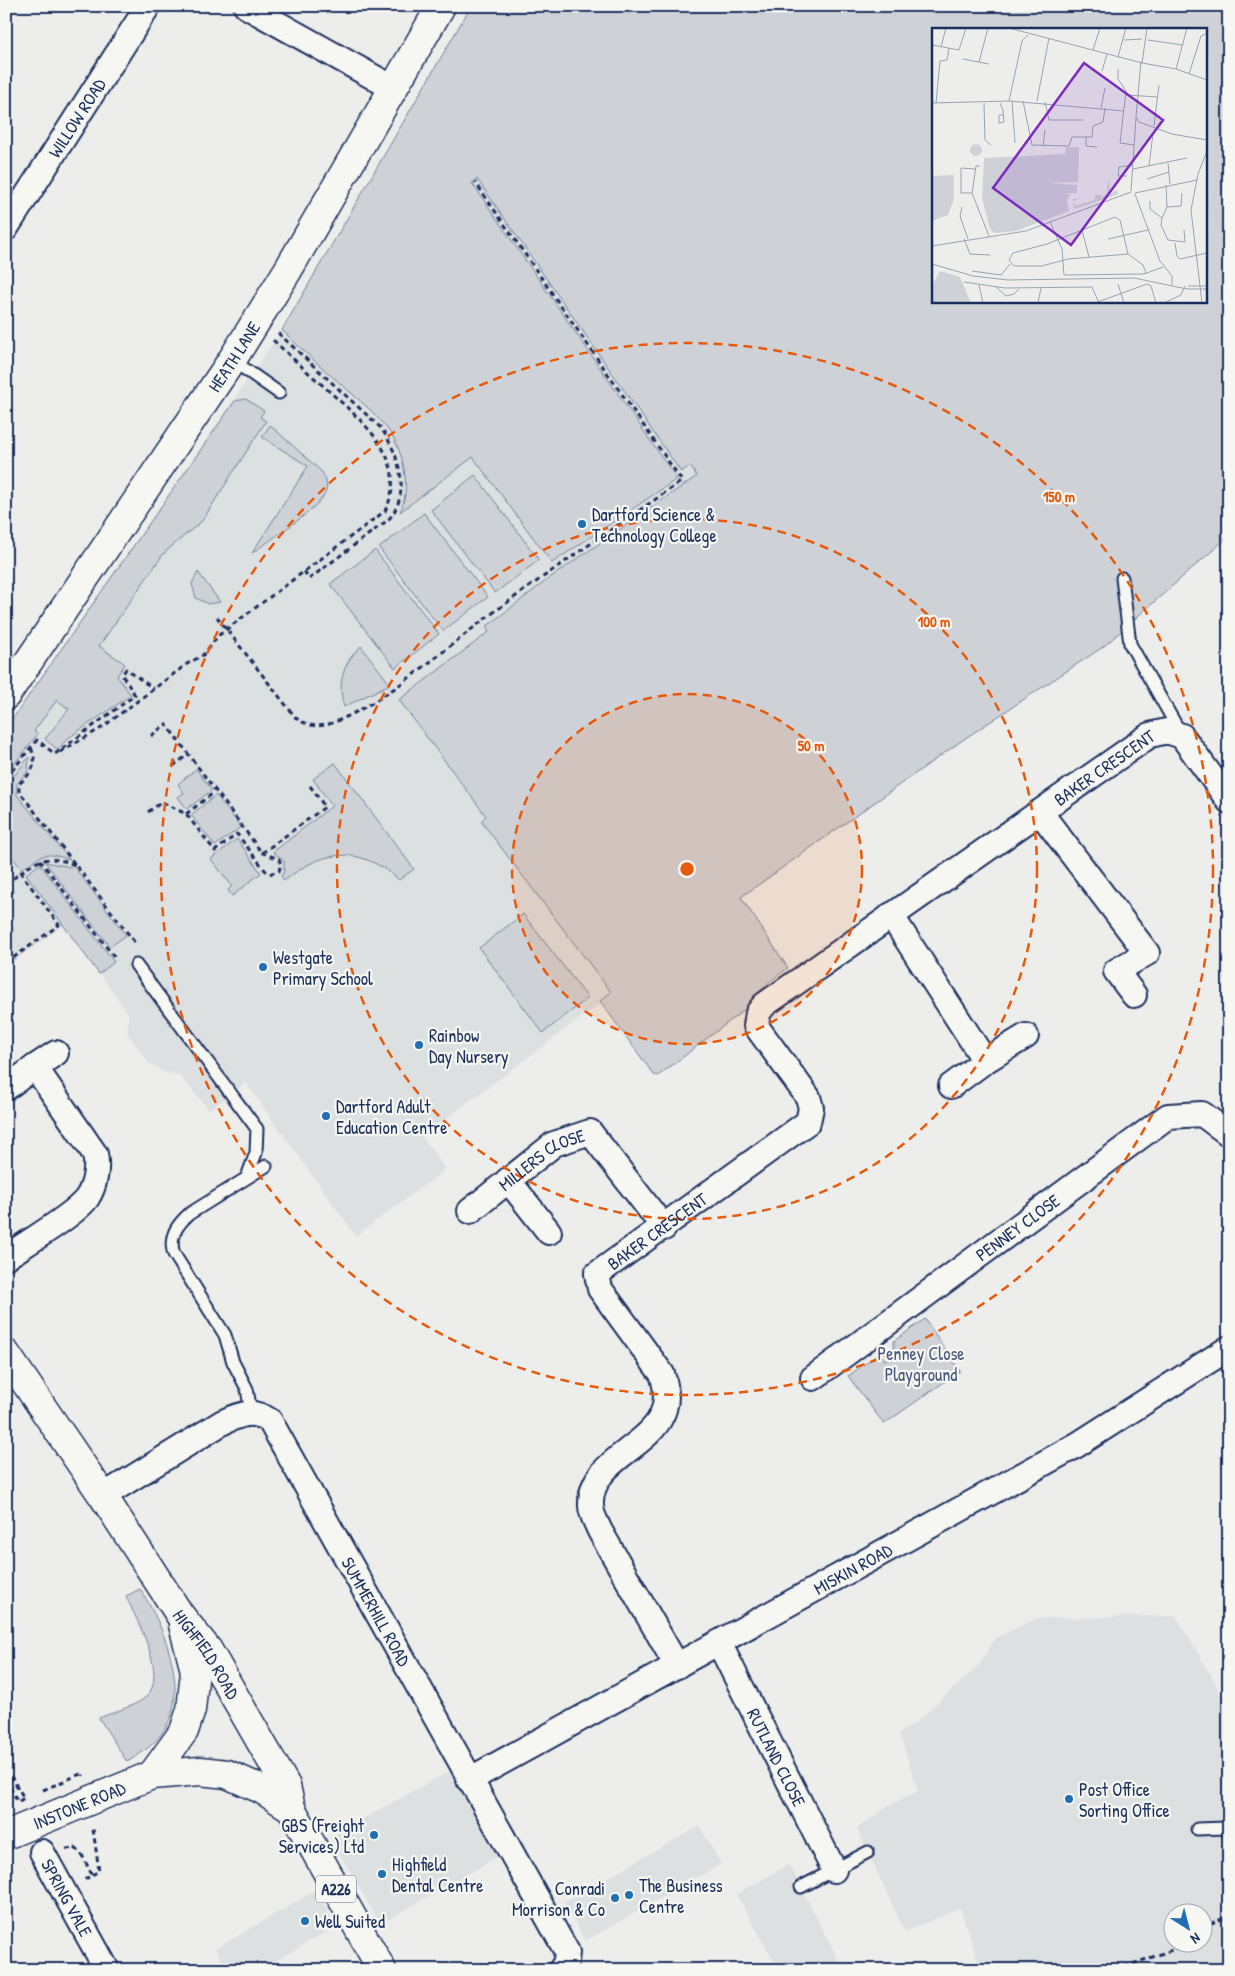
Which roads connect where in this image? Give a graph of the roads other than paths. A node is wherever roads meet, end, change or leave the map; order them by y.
1 (148, 6) edge
2 (246, 6) edge
3 (441, 6) edge
4 (393, 88) junction
5 (6, 228) edge
6 (232, 360) junction
7 (279, 393) dead end
8 (1122, 578) dead end
9 (6, 695) edge
10 (1182, 736) junction
11 (1229, 801) edge
12 (1040, 812) junction
13 (892, 915) junction
14 (136, 965) dead end
15 (1134, 995) dead end
16 (1026, 1036) dead end
17 (56, 1053) dead end
18 (985, 1061) junction
19 (35, 1067) junction
20 (952, 1086) dead end
21 (6, 1088) edge
22 (1229, 1134) edge
23 (266, 1166) dead end
24 (247, 1177) junction
25 (508, 1180) junction
26 (470, 1211) dead end
27 (664, 1228) junction
28 (549, 1232) dead end
29 (6, 1257) edge
30 (1229, 1348) edge
31 (6, 1354) edge
32 (813, 1378) dead end
33 (251, 1412) junction
34 (103, 1496) junction
35 (180, 1615) junction
36 (719, 1643) junction
37 (677, 1666) junction
38 (152, 1775) junction
39 (469, 1780) junction
40 (290, 1808) junction
41 (1198, 1829) dead end
42 (6, 1835) edge
43 (1229, 1836) edge
44 (51, 1850) road end
45 (868, 1852) dead end
46 (834, 1870) junction
47 (801, 1887) dead end
48 (567, 1967) edge
49 (107, 1970) edge
50 (382, 1970) edge

1 - 5 street, WILLOW ROAD
2 - 4 street
3 - 4 street, HEATH LANE
4 - 6 street, HEATH LANE
6 - 7 lane
6 - 9 street, HEATH LANE
8 - 10 lane
10 - 11 street, BAKER CRESCENT
10 - 12 street, BAKER CRESCENT
12 - 13 street, BAKER CRESCENT
12 - 15 street, BAKER CRESCENT
13 - 18 street
13 - 27 street, BAKER CRESCENT
14 - 24 lane
16 - 18 street
17 - 19 street
18 - 20 street
19 - 21 street
19 - 29 street
22 - 32 street, PENNEY CLOSE
23 - 24 lane
24 - 33 lane
25 - 26 street, MILLERS CLOSE
25 - 27 street, MILLERS CLOSE
25 - 28 street
27 - 37 street, BAKER CRESCENT
30 - 36 street, MISKIN ROAD
31 - 34 street, HIGHFIELD ROAD
33 - 34 street
33 - 39 street, SUMMERHILL ROAD
34 - 35 street, HIGHFIELD ROAD
35 - 38 street
35 - 40 street, HIGHFIELD ROAD
36 - 37 street, MISKIN ROAD
36 - 46 street, RUTLAND CLOSE
37 - 39 street, MISKIN ROAD
38 - 40 street, INSTONE ROAD / A226
38 - 42 street, INSTONE ROAD / A226
39 - 48 street, SUMMERHILL ROAD
40 - 50 street, HIGHFIELD ROAD / A226
41 - 43 lane
44 - 49 street, SPRING VALE
45 - 46 lane
46 - 47 lane

